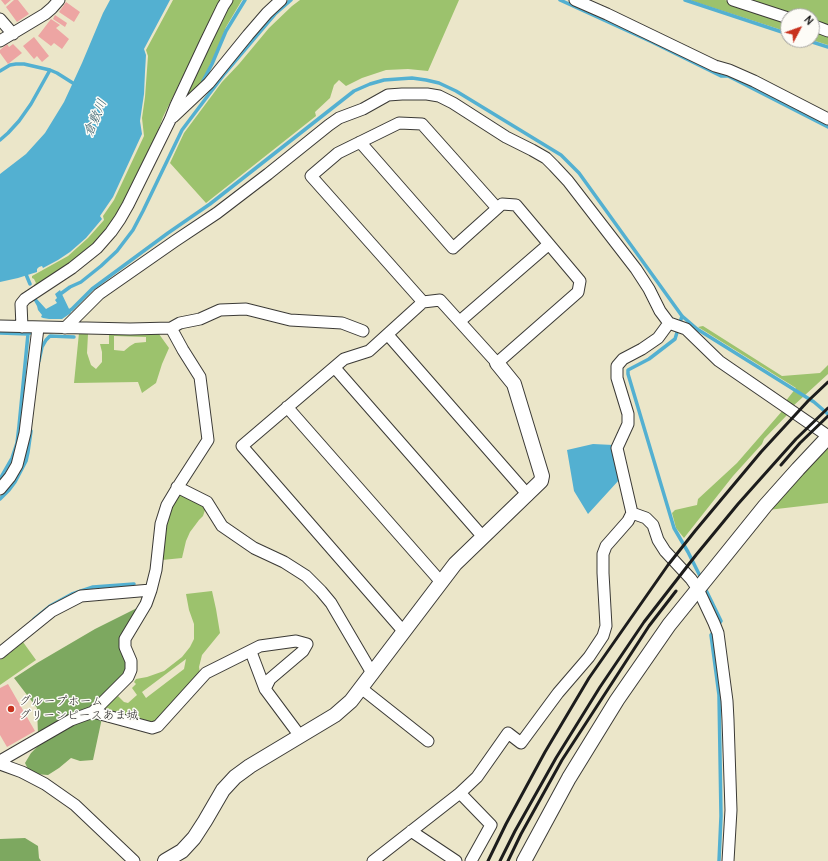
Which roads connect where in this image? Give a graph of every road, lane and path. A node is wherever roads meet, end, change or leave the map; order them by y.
1 (58, 0) edge
2 (227, 0) edge
3 (281, 0) edge
4 (575, 0) edge
5 (733, 0) edge
6 (780, 15) edge
7 (0, 19) edge
8 (13, 34) junction
9 (0, 41) edge
10 (828, 119) edge
11 (170, 120) junction
12 (360, 142) junction
13 (497, 208) junction
14 (549, 244) junction
15 (423, 302) junction
16 (460, 321) junction
17 (676, 325) junction
18 (0, 326) edge
19 (22, 327) junction
20 (38, 328) junction
21 (65, 328) junction
22 (171, 328) junction
23 (363, 331) dead end
24 (388, 335) junction
25 (497, 363) junction
26 (335, 368) junction
27 (287, 407) junction
28 (828, 436) edge
29 (178, 487) junction
30 (0, 489) edge
31 (528, 495) junction
32 (632, 513) junction
33 (483, 537) junction
34 (441, 582) junction
35 (702, 584) junction
36 (151, 590) junction
37 (404, 632) junction
38 (251, 652) junction
39 (0, 654) edge
40 (372, 673) junction
41 (360, 688) junction
42 (265, 689) junction
43 (93, 712) junction
44 (300, 736) junction
45 (428, 742) dead end
46 (0, 762) edge
47 (460, 793) junction
48 (411, 831) junction
49 (134, 861) edge
50 (165, 861) edge
51 (373, 861) edge
52 (456, 861) edge
53 (471, 861) edge
54 (524, 861) edge
55 (728, 861) edge

1 - 8 street
2 - 11 street
3 - 11 street
4 - 10 street
5 - 6 street
7 - 8 street
8 - 9 street
11 - 19 street
12 - 13 street
12 - 13 street
12 - 15 street
13 - 14 street
14 - 16 street
14 - 25 street
15 - 16 street
15 - 24 street
16 - 25 street
17 - 21 street
17 - 28 street
17 - 32 street
18 - 19 street
19 - 20 street
20 - 21 street
20 - 30 street
21 - 22 street
22 - 23 street
22 - 29 street
24 - 26 street
24 - 31 street
25 - 31 street
26 - 27 street
26 - 33 street
27 - 34 street
27 - 37 street
28 - 35 street
29 - 36 street
29 - 40 street
31 - 33 street
32 - 35 street
32 - 47 street
33 - 34 street
34 - 37 street
35 - 54 street
35 - 55 street
36 - 39 street
36 - 43 street
37 - 40 street
38 - 42 street
38 - 42 street
38 - 43 street
40 - 41 street
41 - 44 street
41 - 45 street
42 - 44 street
43 - 46 street
44 - 50 street
46 - 49 street
47 - 48 street
47 - 53 street
48 - 51 street
48 - 52 street

